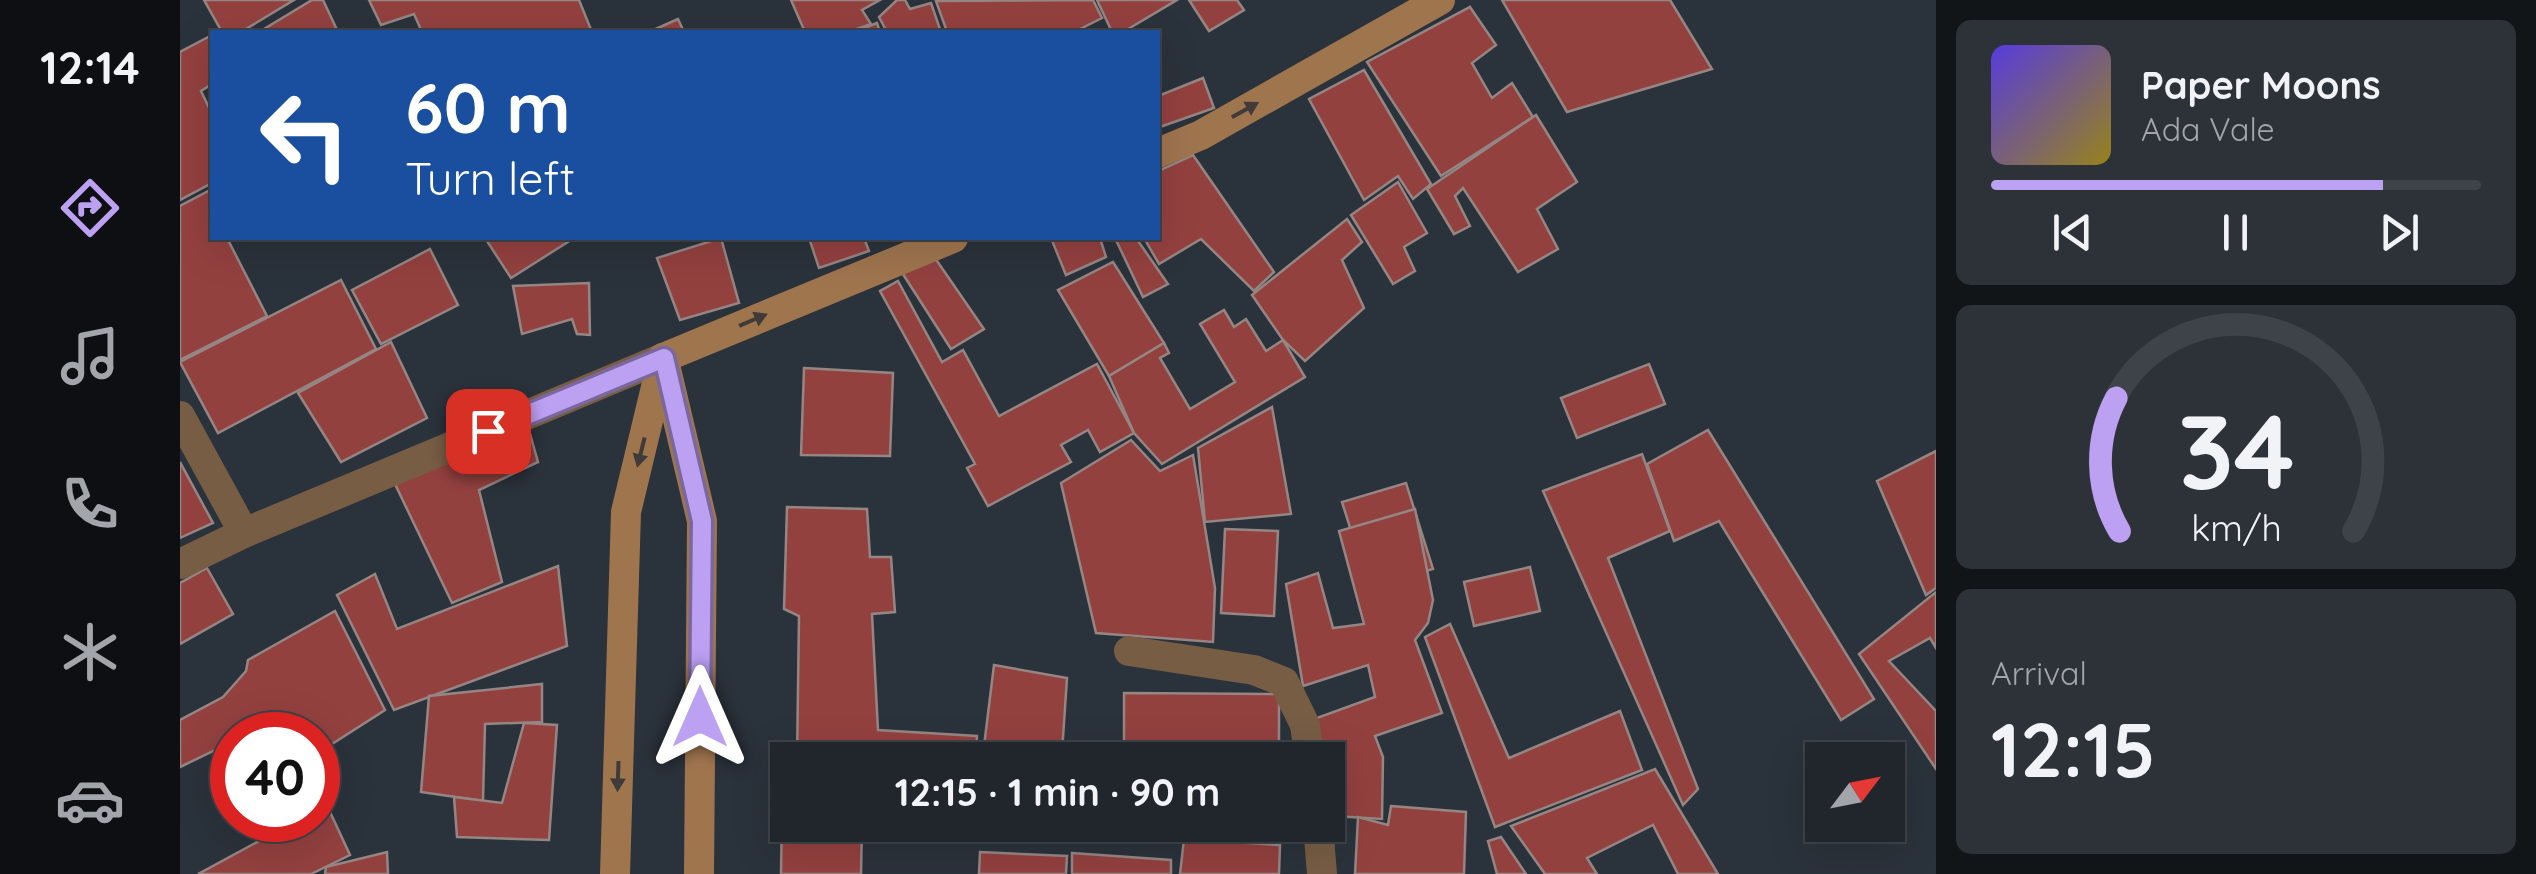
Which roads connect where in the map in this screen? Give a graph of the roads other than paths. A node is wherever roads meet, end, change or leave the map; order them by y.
1 (1440, 0) edge
2 (1160, 152) edge
3 (948, 240) edge
4 (664, 358) junction
5 (180, 416) edge
6 (244, 533) junction
7 (180, 564) edge
8 (1129, 651) dead end
9 (1307, 742) edge
10 (1319, 842) edge
11 (615, 874) edge
12 (699, 874) edge
13 (1322, 874) edge

2 -> 1 street
4 -> 3 street
4 - 6 street
4 -> 11 street
4 - 12 street
5 - 6 street
6 - 7 street
8 - 9 street
10 - 13 street

